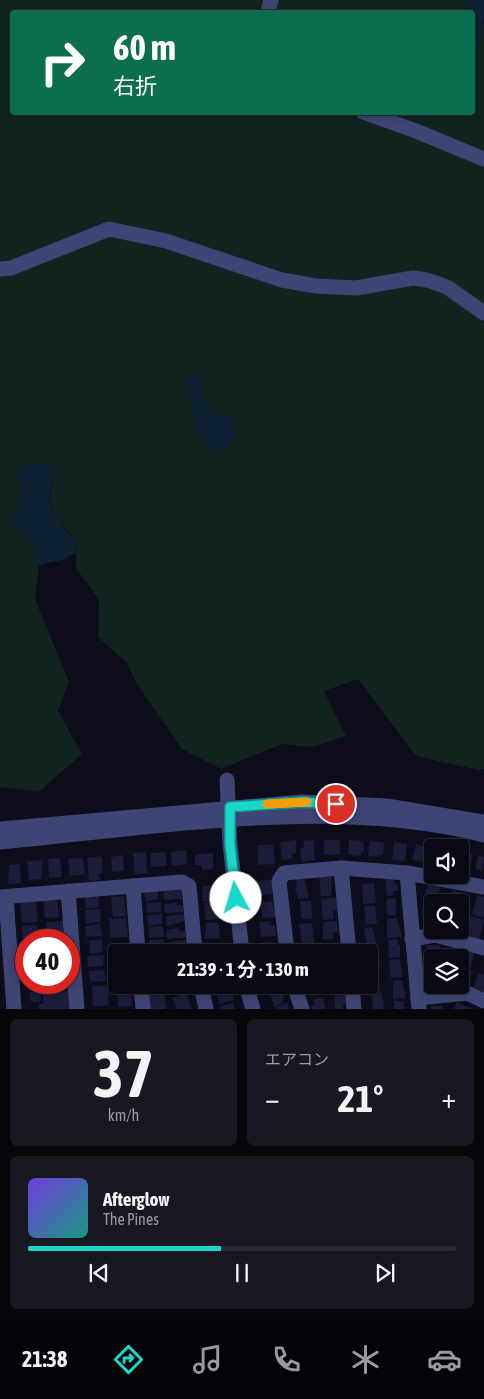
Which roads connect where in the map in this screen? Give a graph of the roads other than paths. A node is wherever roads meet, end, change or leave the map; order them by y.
1 (371, 115) edge
2 (484, 159) edge
3 (0, 269) edge
4 (484, 313) edge
5 (227, 780) dead end
6 (230, 813) junction
7 (484, 822) edge
8 (0, 829) edge
9 (484, 835) edge
10 (0, 842) edge
11 (342, 868) junction
12 (406, 873) junction
13 (133, 886) junction
14 (484, 887) edge
15 (68, 892) junction
16 (3, 897) edge
17 (412, 939) junction
18 (137, 944) edge
19 (194, 944) edge
20 (241, 944) edge
21 (285, 944) edge
22 (348, 944) edge
23 (484, 948) edge
24 (142, 994) edge
25 (203, 994) edge
26 (249, 994) edge
27 (297, 994) edge
28 (353, 994) edge
29 (484, 1001) edge
30 (419, 1003) edge
31 (14, 1009) edge
32 (77, 1009) edge
33 (143, 1009) edge
34 (206, 1009) edge
35 (253, 1009) edge
36 (302, 1009) edge
37 (354, 1009) edge

1 - 2 street
3 - 4 street
5 - 6 street
6 - 7 street
6 - 8 street
6 - 9 street
6 - 10 street
6 - 20 street
11 - 12 street
11 - 21 street
11 - 22 street
12 - 14 street
12 - 17 street
13 - 15 street
13 - 18 street
13 - 19 street
15 - 16 street
15 - 32 street
16 - 31 street
17 - 23 street
17 - 30 street
24 - 33 street
25 - 34 street
26 - 35 street
27 - 36 street
28 - 37 street
29 - 30 street

